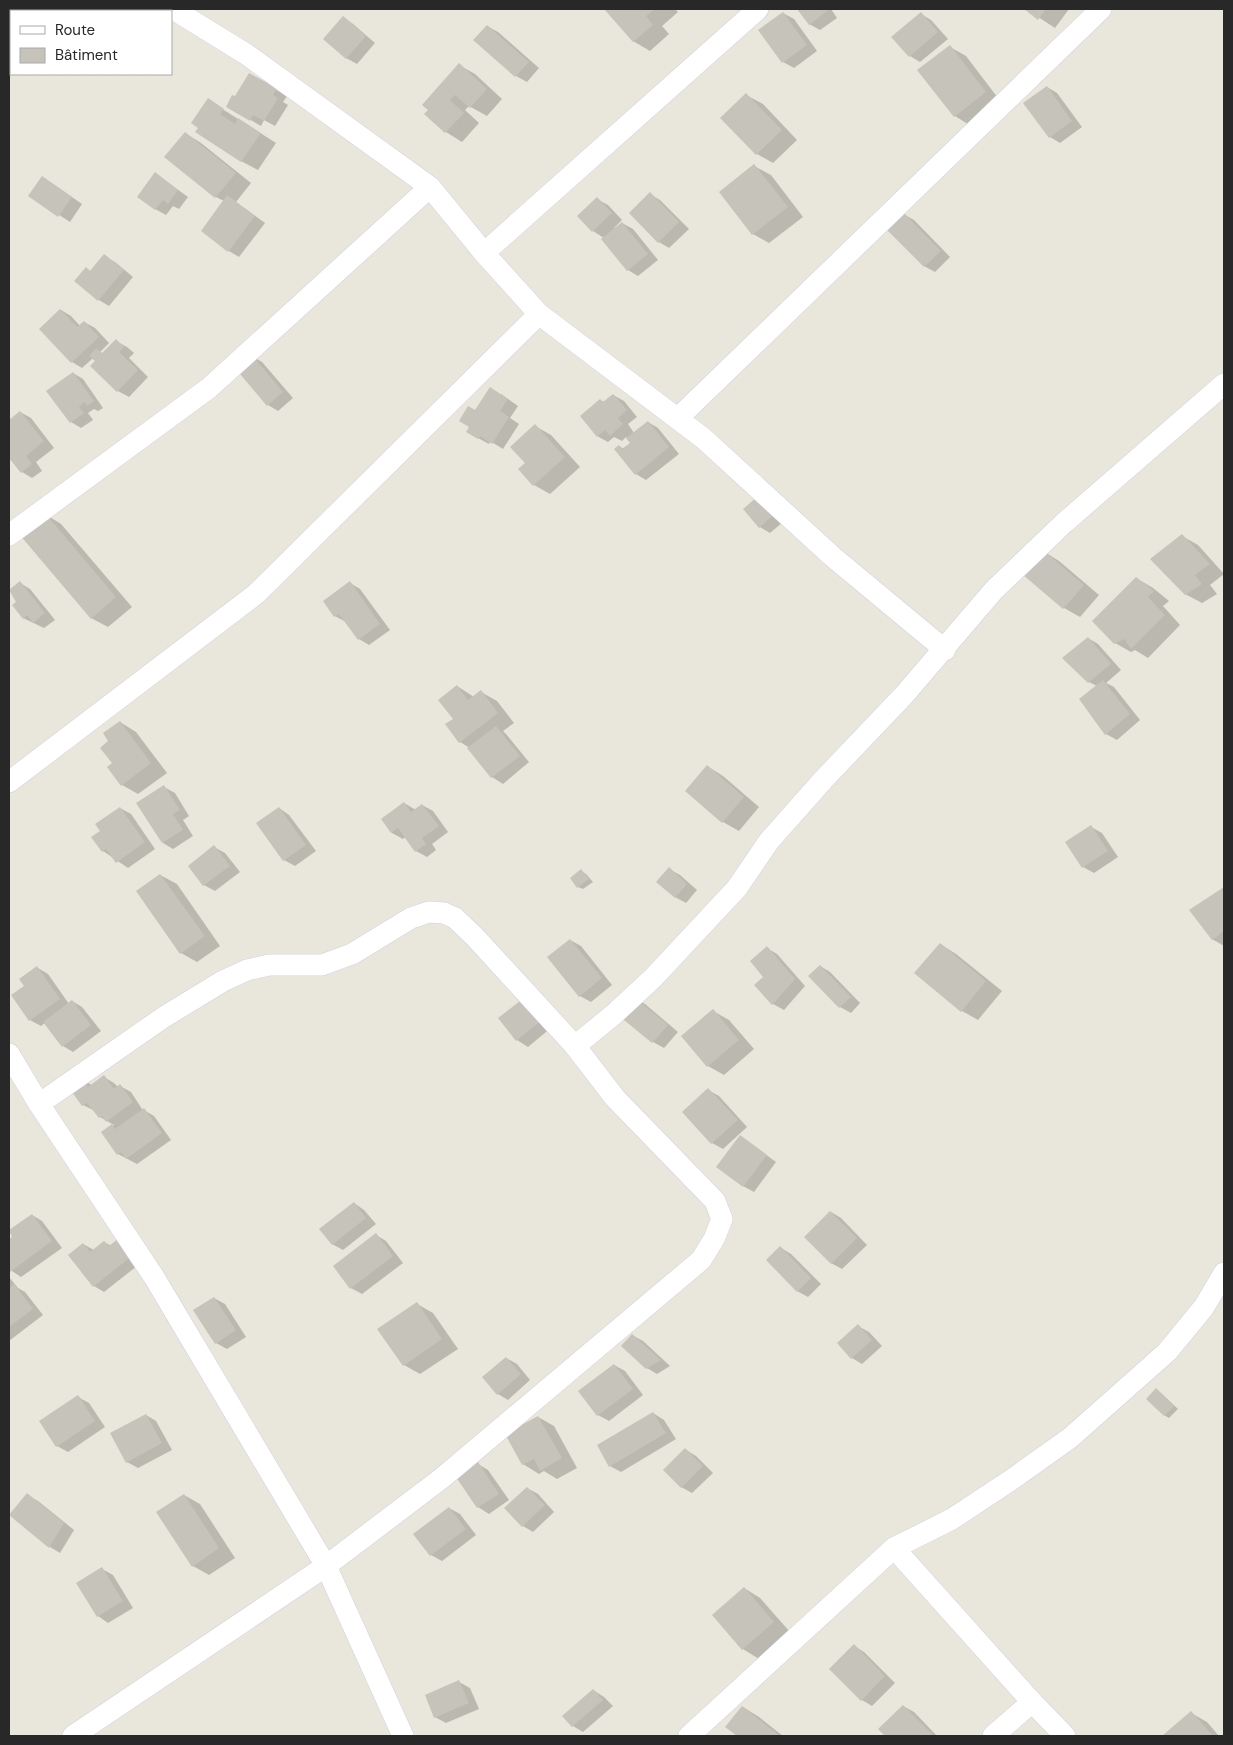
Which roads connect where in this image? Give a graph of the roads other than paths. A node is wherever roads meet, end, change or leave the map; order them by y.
1 (758, 9) edge
2 (1101, 9) edge
3 (182, 11) edge
4 (430, 187) junction
5 (484, 253) junction
6 (539, 314) junction
7 (1224, 384) edge
8 (678, 418) junction
9 (9, 535) edge
10 (945, 650) junction
11 (9, 782) edge
12 (574, 1046) junction
13 (9, 1054) edge
14 (39, 1104) junction
15 (1224, 1273) edge
16 (894, 1548) junction
17 (326, 1566) junction
18 (1032, 1702) junction
19 (73, 1736) edge
20 (403, 1736) edge
21 (689, 1736) edge
22 (993, 1736) edge
23 (1065, 1736) edge

1 - 5 street
2 - 8 street
3 - 4 street
4 - 5 street
4 - 9 street
5 - 6 street
6 - 8 street
6 - 11 street
7 - 10 street
8 - 10 street
10 - 12 street
12 - 14 street
12 - 17 street
13 - 14 street
14 - 17 street
15 - 16 street
16 - 18 street
16 - 21 street
17 - 19 street
17 - 20 street
18 - 22 street
18 - 23 street

